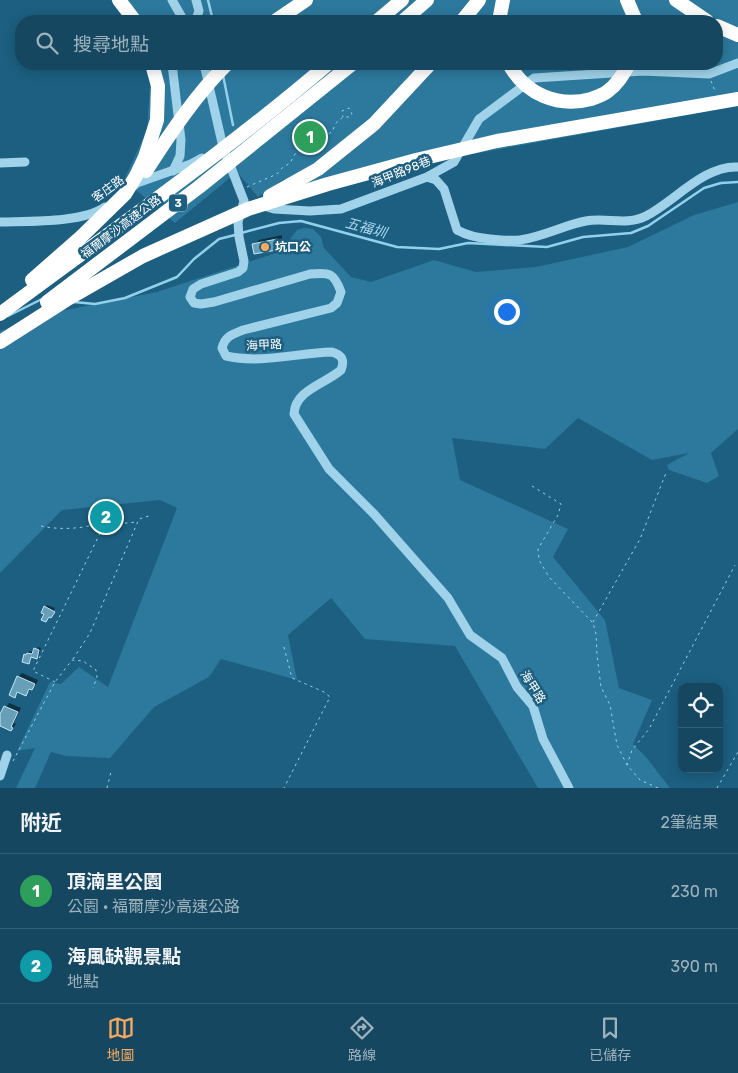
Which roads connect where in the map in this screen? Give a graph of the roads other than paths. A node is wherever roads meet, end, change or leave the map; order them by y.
1 (119, 0) edge
2 (172, 0) edge
3 (196, 0) edge
4 (306, 0) edge
5 (402, 0) edge
6 (427, 0) edge
7 (479, 0) edge
8 (503, 0) edge
9 (627, 0) edge
10 (676, 0) edge
11 (130, 15) edge
12 (181, 15) edge
13 (198, 15) edge
14 (284, 15) edge
15 (384, 15) edge
16 (410, 15) edge
17 (467, 15) edge
18 (500, 15) edge
19 (633, 15) edge
20 (698, 15) edge
21 (723, 29) edge
22 (738, 35) edge
23 (738, 64) edge
24 (723, 69) edge
25 (154, 70) edge
26 (173, 70) edge
27 (205, 70) edge
28 (221, 70) edge
29 (321, 70) edge
30 (345, 70) edge
31 (424, 70) edge
32 (513, 70) edge
33 (625, 70) edge
34 (721, 70) edge
35 (738, 99) edge
36 (223, 147) junction
37 (25, 162) dead end
38 (0, 163) edge
39 (738, 166) edge
40 (173, 170) junction
41 (427, 178) junction
42 (125, 194) junction
43 (246, 205) junction
44 (0, 222) edge
45 (0, 308) edge
46 (0, 314) edge
47 (0, 337) edge
48 (0, 342) edge
49 (7, 755) dead end
50 (1, 772) edge
51 (569, 788) edge

1 - 11 highway
2 - 12 street
3 - 13 street
4 - 14 highway
5 - 15 highway
6 - 16 highway
7 - 17 highway
8 - 18 highway
9 - 19 highway
10 - 20 highway
21 - 22 highway
23 - 24 street, 海甲路98巷
25 - 42 highway, bridge
26 - 40 street
27 - 36 street
28 - 42 highway, bridge
29 - 46 highway, 福爾摩沙高速公路 / 3, bridge
30 - 47 highway, 福爾摩沙高速公路 / 3, bridge
31 - 43 highway, bridge
32 - 33 highway, bridge
34 - 41 street, 海甲路98巷
35 - 43 highway, bridge
36 - 40 street, 客庄路
36 - 43 street
37 - 38 street
39 - 41 street
40 - 44 street, 客庄路
41 - 43 street, 海甲路98巷
42 - 45 highway, bridge
43 - 48 highway, bridge
43 - 51 street, 海甲路
49 - 50 street

